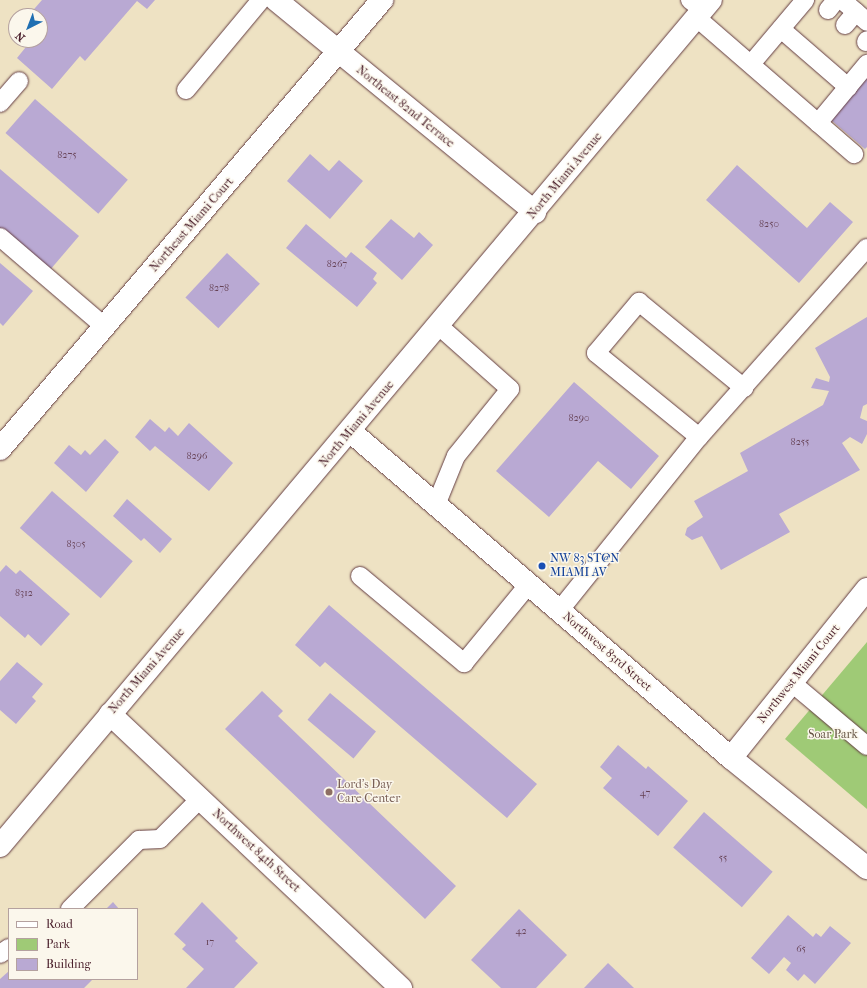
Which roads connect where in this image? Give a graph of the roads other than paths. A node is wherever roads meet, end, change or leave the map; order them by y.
1 (261, 0) edge
2 (276, 0) edge
3 (382, 0) edge
4 (805, 0) edge
5 (835, 3) edge
6 (700, 7) edge
7 (856, 20) edge
8 (781, 29) junction
9 (339, 53) junction
10 (751, 64) junction
11 (867, 64) edge
12 (843, 77) junction
13 (18, 81) dead end
14 (186, 90) dead end
15 (0, 103) edge
16 (818, 123) junction
17 (854, 154) dead end
18 (535, 212) junction
19 (0, 236) edge
20 (867, 248) edge
21 (439, 326) junction
22 (105, 327) junction
23 (744, 388) junction
24 (350, 431) junction
25 (699, 437) junction
26 (0, 449) edge
27 (436, 505) junction
28 (360, 576) dead end
29 (529, 584) junction
30 (867, 589) edge
31 (559, 611) junction
32 (792, 682) junction
33 (110, 714) junction
34 (867, 746) edge
35 (732, 758) junction
36 (201, 798) junction
37 (0, 846) edge
38 (867, 868) edge
39 (71, 908) edge
40 (401, 988) edge

1 - 14 lane
2 - 9 street, Northeast 82nd Terrace
3 - 9 street, Northeast Miami Court
4 - 8 lane
5 - 7 lane
6 - 10 lane
6 - 18 street, North Miami Avenue
8 - 10 lane
8 - 12 lane
9 - 18 street, Northeast 82nd Terrace
9 - 22 street, Northeast Miami Court
10 - 16 lane
11 - 12 lane
12 - 16 lane
13 - 15 lane
16 - 17 lane
18 - 21 street, North Miami Avenue
19 - 22 lane
20 - 23 lane
21 - 24 street, North Miami Avenue
21 - 27 lane
22 - 26 street, Northeast Miami Court
23 - 25 lane
23 - 25 lane
24 - 27 street, Northwest 83rd Street
24 - 33 street, North Miami Avenue
25 - 31 lane
27 - 29 street, Northwest 83rd Street
28 - 29 lane
29 - 31 street, Northwest 83rd Street
30 - 32 street, Northwest Miami Court
31 - 35 street, Northwest 83rd Street
32 - 34 lane
32 - 35 street, Northwest Miami Court
33 - 36 street, Northwest 84th Street
33 - 37 street, North Miami Avenue
35 - 38 street, Northwest 83rd Street
36 - 39 lane
36 - 40 street, Northwest 84th Street

